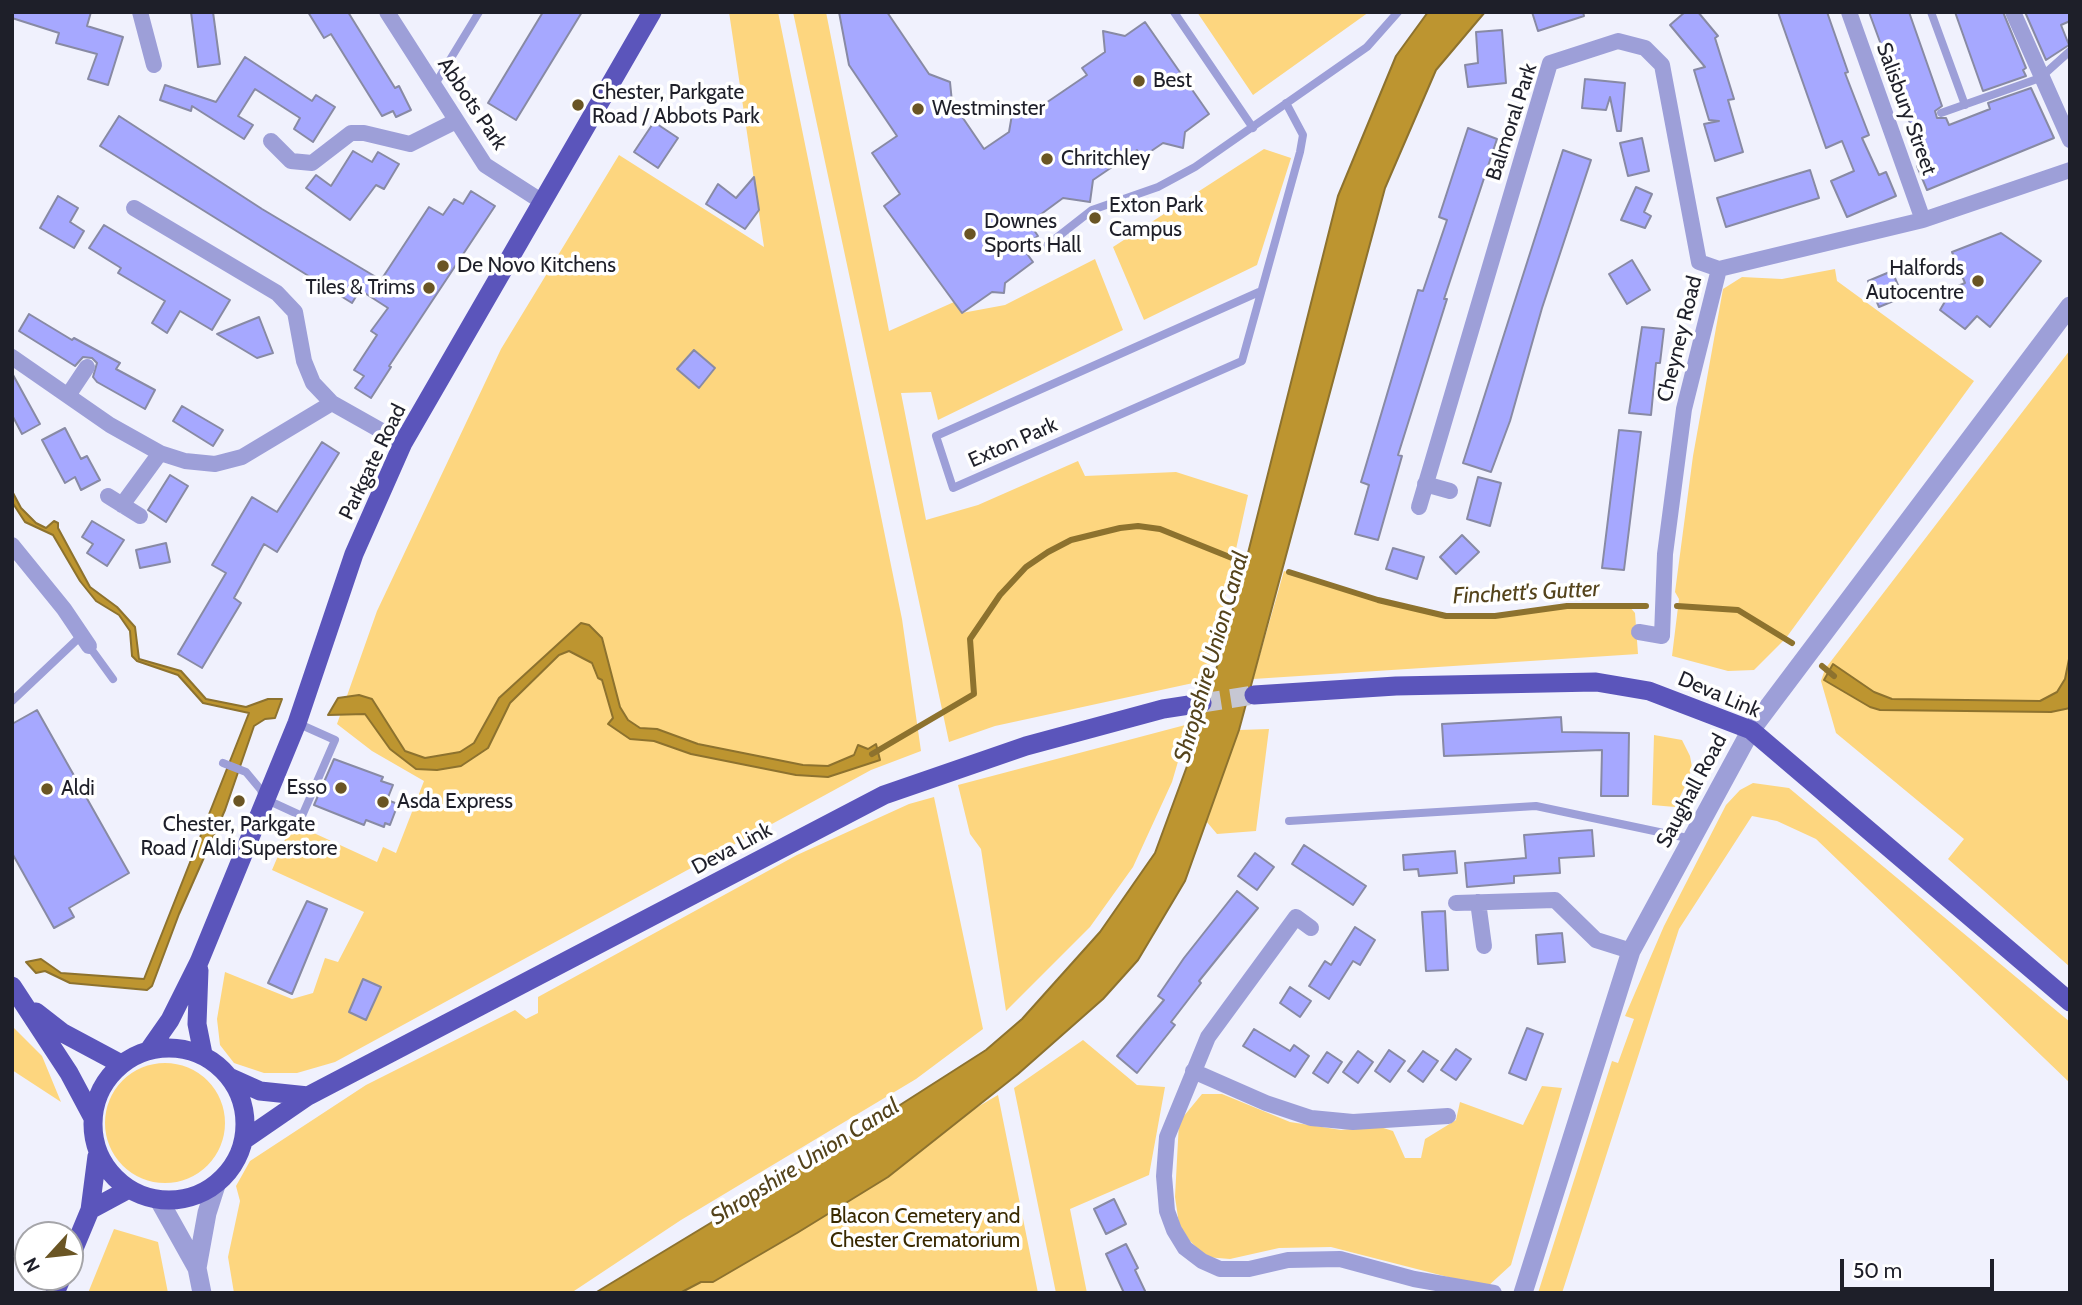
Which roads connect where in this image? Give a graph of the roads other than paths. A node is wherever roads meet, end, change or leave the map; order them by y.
1 (140, 12) edge
2 (387, 12) edge
3 (479, 12) edge
4 (652, 12) edge
5 (1174, 12) edge
6 (1398, 12) edge
7 (1849, 12) edge
8 (1931, 12) edge
9 (2013, 12) edge
10 (2070, 51) edge
11 (154, 65) dead end
12 (2040, 78) junction
13 (434, 86) junction
14 (1286, 103) junction
15 (1965, 105) junction
16 (1941, 114) dead end
17 (456, 121) junction
18 (1253, 128) junction
19 (271, 141) dead end
20 (2070, 141) edge
21 (2070, 170) edge
22 (541, 201) junction
23 (134, 208) dead end
24 (1923, 220) junction
25 (1046, 246) dead end
26 (1719, 269) junction
27 (1259, 292) junction
28 (2070, 306) edge
29 (12, 357) edge
30 (87, 367) dead end
31 (69, 394) junction
32 (332, 402) junction
33 (403, 443) junction
34 (160, 453) junction
35 (1425, 484) junction
36 (1450, 491) dead end
37 (108, 496) dead end
38 (122, 505) junction
39 (1419, 507) dead end
40 (140, 516) dead end
41 (12, 544) edge
42 (1639, 632) dead end
43 (86, 640) junction
44 (113, 679) dead end
45 (1254, 695) tunnel mouth
46 (12, 701) edge
47 (1202, 703) tunnel mouth
48 (297, 723) junction
49 (1751, 730) junction
50 (223, 763) dead end
51 (264, 800) junction
52 (1289, 821) dead end
53 (1692, 839) junction
54 (1478, 902) junction
55 (1456, 903) dead end
56 (1311, 928) dead end
57 (1483, 946) dead end
58 (1631, 951) junction
59 (199, 962) junction
60 (12, 986) edge
61 (2070, 1002) edge
62 (27, 1005) junction
63 (149, 1050) junction
64 (202, 1055) junction
65 (121, 1064) junction
66 (1194, 1071) junction
67 (231, 1078) junction
68 (307, 1096) junction
69 (1448, 1116) dead end
70 (93, 1118) junction
71 (244, 1140) junction
72 (97, 1156) junction
73 (216, 1185) junction
74 (129, 1189) junction
75 (159, 1200) junction
76 (90, 1210) junction
77 (84, 1224) edge
78 (197, 1268) junction
79 (1413, 1286) edge
80 (202, 1293) edge
81 (1494, 1293) edge
82 (1523, 1293) edge

1 - 11 street
2 - 13 street, Abbots Park
3 - 13 lane
4 - 22 main road, Parkgate Road
5 - 18 lane
6 - 14 lane
7 - 24 street, Salisbury Street
8 - 15 lane
9 - 12 street
10 - 12 lane
12 - 15 lane
12 - 20 street
13 - 17 street, Abbots Park
14 - 18 lane
14 - 27 lane, Exton Park
15 - 16 lane
17 - 19 street
17 - 22 street, Abbots Park
18 - 25 lane
21 - 24 street, Cheyney Road
22 - 33 main road, Parkgate Road
23 - 32 street
24 - 26 street, Cheyney Road
26 - 35 street, Balmoral Park
26 - 42 street, Cheyney Road
27 - 27 lane, Exton Park
28 - 49 street, Saughall Road
29 - 31 street
30 - 31 street
31 - 34 street
32 - 33 street
32 - 34 street
33 - 48 main road, Parkgate Road
34 - 38 street
35 - 36 street
35 - 39 street, Balmoral Park
37 - 38 street
38 - 40 street
41 - 43 street
43 - 44 lane
43 - 46 lane
45 - 49 main road, Deva Link
47 - 68 main road, Deva Link
48 - 51 main road, Parkgate Road
48 - 51 lane
49 - 53 street, Saughall Road
49 - 61 main road, Deva Link
50 - 51 lane
51 - 59 main road, Parkgate Road
52 - 53 lane
53 - 58 street, Saughall Road
54 - 55 street
54 - 57 street
54 - 58 street
56 - 66 street
58 - 82 street, Saughall Road
59 - 63 main road, Parkgate Road
59 - 64 main road, Parkgate Road
60 - 62 main road
62 - 65 main road
62 - 70 main road
63 - 64 main road
63 - 65 main road
64 - 67 main road
65 - 70 main road
66 - 69 street
66 - 79 street
67 - 68 main road
67 - 71 main road
68 - 71 main road, Deva Link
70 - 72 main road
71 - 73 main road
72 - 74 main road
72 - 76 main road
73 - 75 main road
73 - 78 street
74 - 75 main road
74 - 76 main road
75 - 78 street
76 - 77 main road
78 - 80 street
79 - 81 street

